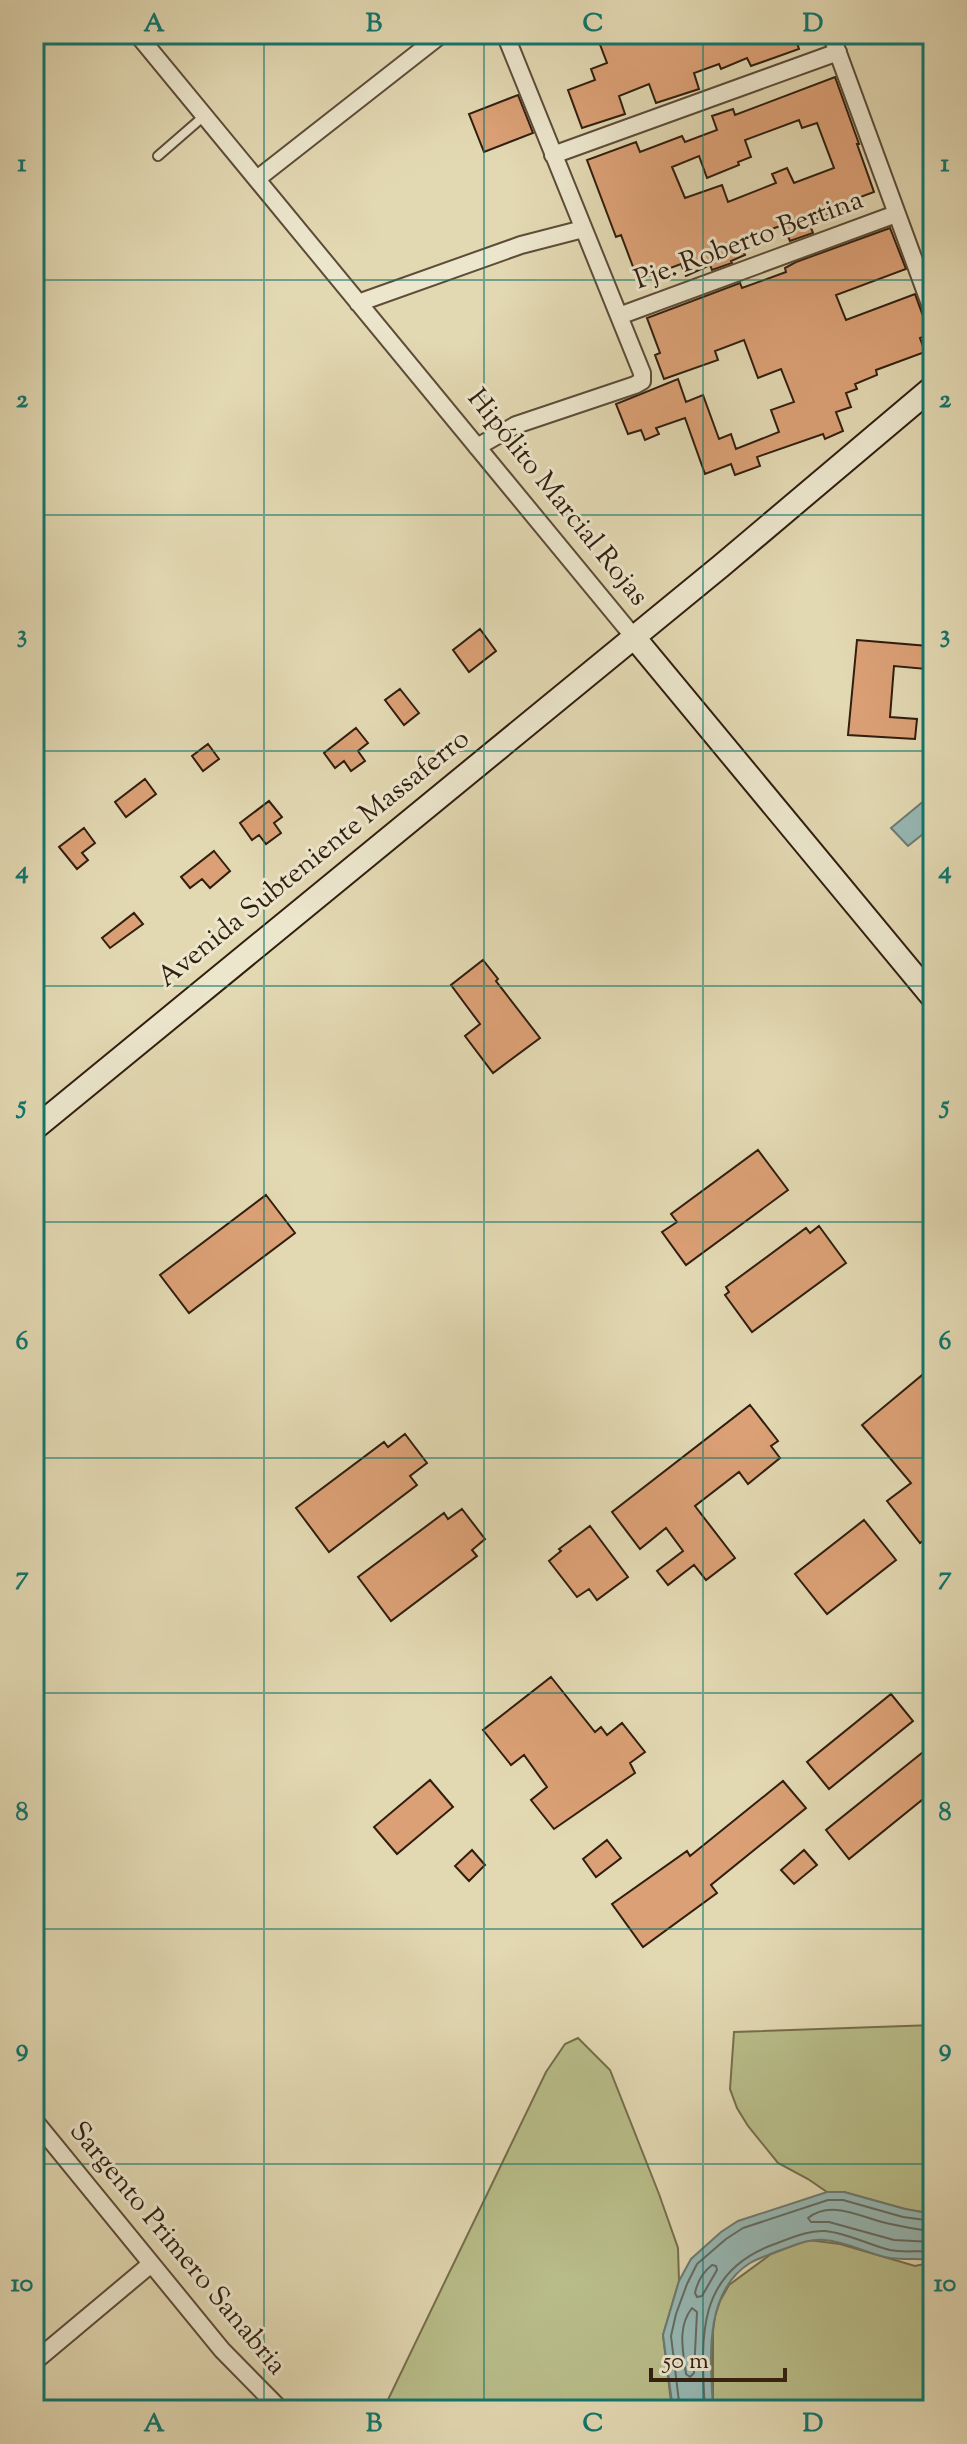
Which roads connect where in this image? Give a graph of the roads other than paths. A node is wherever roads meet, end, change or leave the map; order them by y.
1 (137, 34) edge
2 (442, 34) edge
3 (505, 34) edge
4 (831, 34) edge
5 (838, 52) junction
6 (204, 116) junction
7 (553, 155) junction
8 (158, 156) dead end
9 (257, 179) junction
10 (896, 214) junction
11 (583, 229) junction
12 (358, 303) junction
13 (933, 312) edge
14 (619, 316) junction
15 (933, 387) edge
16 (477, 447) junction
17 (633, 636) junction
18 (933, 998) edge
19 (34, 1129) edge
20 (34, 2120) edge
21 (151, 2264) junction
22 (34, 2362) edge
23 (281, 2410) edge

1 - 6 street, Hipólito Marcial Rojas
2 - 9 street
3 - 7 street
4 - 5 street
5 - 7 street
5 - 10 street
6 - 8 lane
6 - 9 street, Hipólito Marcial Rojas
7 - 11 street
9 - 12 street, Hipólito Marcial Rojas
10 - 13 street
10 - 14 street, Pje. Roberto Bertina
11 - 12 street
11 - 14 street
12 - 16 street, Hipólito Marcial Rojas
14 - 16 street
15 - 17 main road, Avenida Subteniente Massaferro
16 - 17 street, Hipólito Marcial Rojas
17 - 18 main road, Hipólito Marcial Rojas
17 - 19 main road, Avenida Subteniente Massaferro
20 - 21 street, Sargento Primero Sanabria
21 - 22 street
21 - 23 street, Sargento Primero Sanabria

